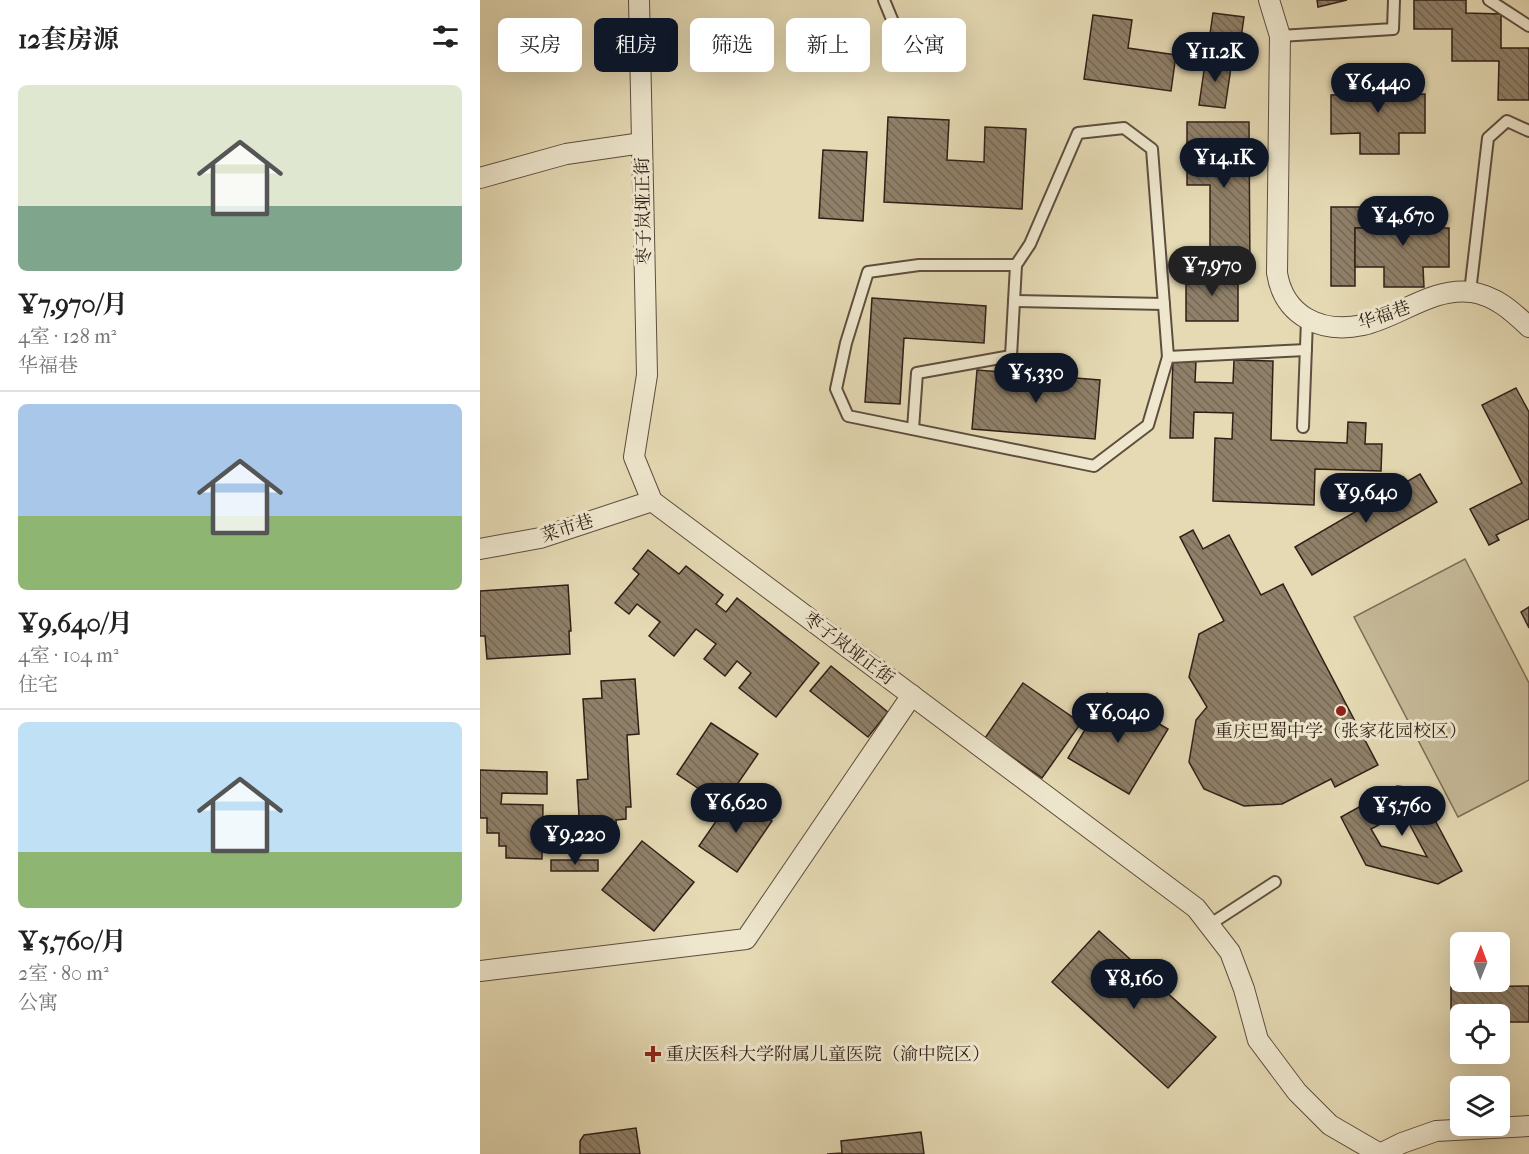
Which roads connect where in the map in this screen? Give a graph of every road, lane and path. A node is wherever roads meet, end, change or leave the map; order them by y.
1 (639, 0) edge
2 (884, 0) edge
3 (1269, 0) edge
4 (1394, 0) edge
5 (1489, 0) edge
6 (891, 18) edge
7 (1529, 26) edge
8 (1280, 36) junction
9 (1529, 131) edge
10 (642, 142) junction
11 (480, 178) edge
12 (1016, 265) junction
13 (1470, 292) junction
14 (1014, 300) junction
15 (1164, 304) junction
16 (1307, 320) junction
17 (1529, 327) edge
18 (1306, 350) junction
19 (1167, 357) junction
20 (1303, 426) dead end
21 (913, 429) junction
22 (651, 501) junction
23 (480, 549) edge
24 (912, 695) junction
25 (1275, 882) dead end
26 (1209, 925) junction
27 (480, 971) edge
28 (1529, 1126) edge
29 (1380, 1154) edge

1 - 10 street, 枣子岚垭正街
2 - 6 lane
3 - 8 street
4 - 8 lane
5 - 7 lane
8 - 16 street
9 - 13 lane
10 - 11 street
10 - 22 street, 枣子岚垭正街
12 - 14 lane
12 - 15 lane
12 - 21 lane
13 - 16 street, 华福巷
13 - 17 street, 华福巷
14 - 15 lane
14 - 21 lane
15 - 19 lane
16 - 18 lane
18 - 19 lane
18 - 20 lane
19 - 21 lane
22 - 23 street, 菜市巷
22 - 24 street, 枣子岚垭正街
24 - 26 street, 枣子岚垭正街
24 - 27 street
25 - 26 lane
26 - 29 street, 枣子岚垭正街
28 - 29 street

